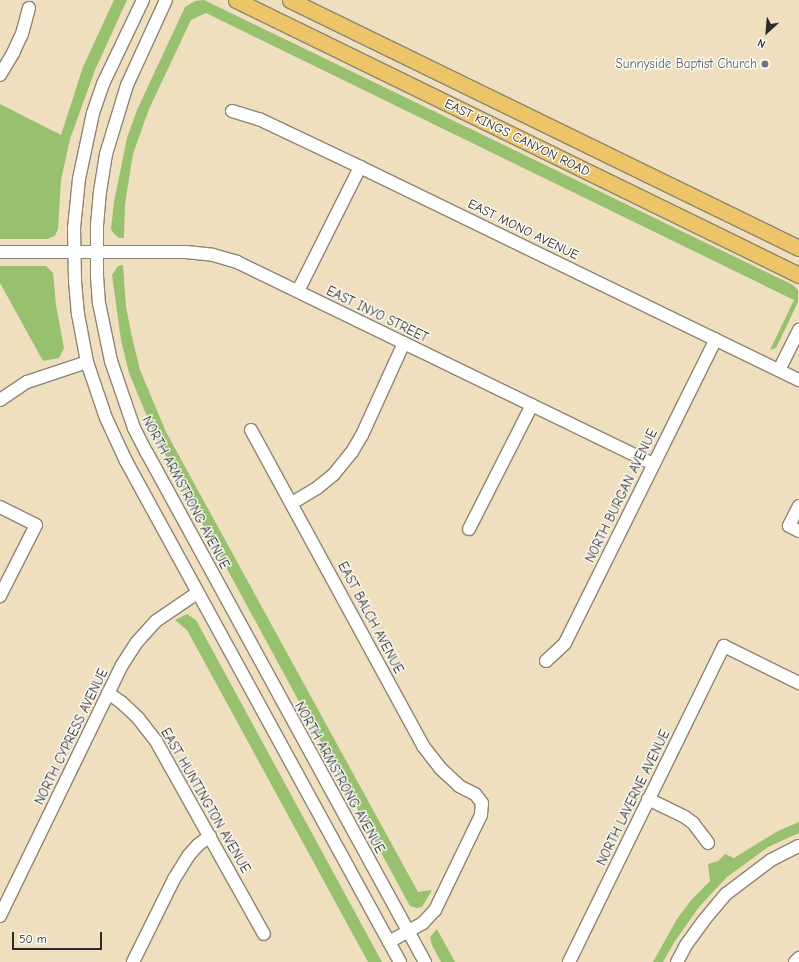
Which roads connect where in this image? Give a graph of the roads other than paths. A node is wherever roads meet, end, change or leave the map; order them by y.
1 (143, 0) edge
2 (166, 0) edge
3 (236, 0) edge
4 (290, 0) edge
5 (29, 8) dead end
6 (0, 75) edge
7 (232, 111) dead end
8 (360, 167) junction
9 (799, 248) edge
10 (96, 251) junction
11 (0, 252) edge
12 (74, 252) junction
13 (799, 275) edge
14 (298, 291) junction
15 (799, 330) edge
16 (716, 339) junction
17 (404, 343) junction
18 (87, 362) junction
19 (779, 370) junction
20 (799, 380) edge
21 (0, 400) edge
22 (532, 405) junction
23 (251, 430) dead end
24 (654, 464) junction
25 (292, 503) junction
26 (799, 506) edge
27 (0, 508) edge
28 (469, 528) dead end
29 (794, 529) edge
30 (197, 592) junction
31 (0, 596) edge
32 (546, 661) dead end
33 (799, 683) edge
34 (108, 693) junction
35 (648, 799) junction
36 (210, 836) junction
37 (708, 843) dead end
38 (799, 846) edge
39 (0, 916) edge
40 (408, 931) junction
41 (264, 934) dead end
42 (389, 942) junction
43 (799, 958) edge
44 (133, 962) edge
45 (400, 962) edge
46 (425, 962) edge
47 (569, 962) edge
48 (677, 962) edge
49 (795, 962) edge

1 - 12 street
2 - 10 street, NORTH ARMSTRONG AVENUE
3 - 13 main road, EAST KINGS CANYON ROAD
4 - 9 main road, EAST KINGS CANYON ROAD
5 - 6 street
7 - 8 street, EAST MONO AVENUE
8 - 14 street
8 - 16 street, EAST MONO AVENUE
10 - 12 street, EAST INYO STREET
10 - 14 street, EAST INYO STREET
10 - 40 street, NORTH ARMSTRONG AVENUE
11 - 12 street, EAST INYO STREET
12 - 18 street
14 - 17 street, EAST INYO STREET
15 - 19 street
16 - 19 street, EAST MONO AVENUE
16 - 24 street, NORTH BURGAN AVENUE
17 - 22 street, EAST INYO STREET
17 - 25 street
18 - 21 street
18 - 30 street
19 - 20 street, EAST MONO AVENUE
22 - 24 street, EAST INYO STREET
22 - 28 street
23 - 25 street, EAST BALCH AVENUE
24 - 32 street, NORTH BURGAN AVENUE
25 - 40 street, EAST BALCH AVENUE
26 - 29 street
27 - 31 street
30 - 34 street, NORTH CYPRESS AVENUE
30 - 42 street
33 - 35 street, NORTH LAVERNE AVENUE
34 - 36 street, EAST HUNTINGTON AVENUE
34 - 39 street, NORTH CYPRESS AVENUE
35 - 37 street
35 - 47 street, NORTH LAVERNE AVENUE
36 - 41 street, EAST HUNTINGTON AVENUE
36 - 44 street
38 - 48 street
40 - 42 street
40 - 46 street, NORTH ARMSTRONG AVENUE
42 - 45 street
43 - 49 street

